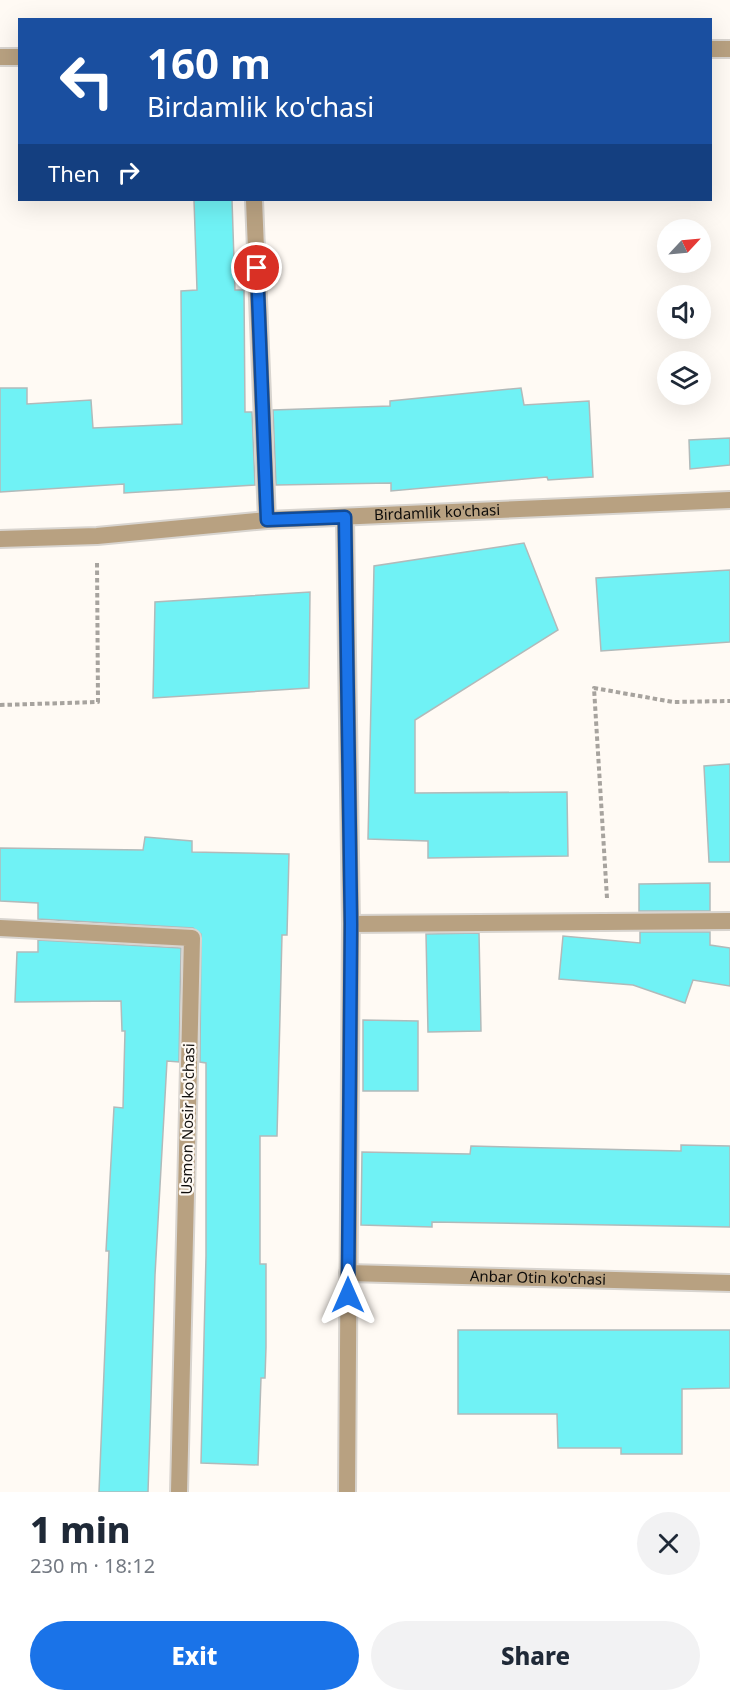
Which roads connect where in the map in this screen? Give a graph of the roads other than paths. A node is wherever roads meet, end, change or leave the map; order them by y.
1 (712, 49) edge
2 (730, 49) edge
3 (0, 57) edge
4 (18, 57) edge
5 (254, 201) edge
6 (730, 500) edge
7 (345, 517) junction
8 (267, 520) junction
9 (0, 539) edge
10 (730, 921) edge
11 (351, 924) junction
12 (0, 927) edge
13 (348, 1273) junction
14 (730, 1282) edge
15 (179, 1492) edge
16 (347, 1492) edge

1 - 2 street
3 - 4 street
5 - 8 street
6 - 7 street, Birdamlik ko'chasi
7 - 8 street, Birdamlik ko'chasi
7 - 11 street
8 - 9 street, Birdamlik ko'chasi
10 - 11 street
11 - 13 street
12 - 15 street, Usmon Nosir ko'chasi
13 - 14 street, Anbar Otin ko'chasi
13 - 16 street

